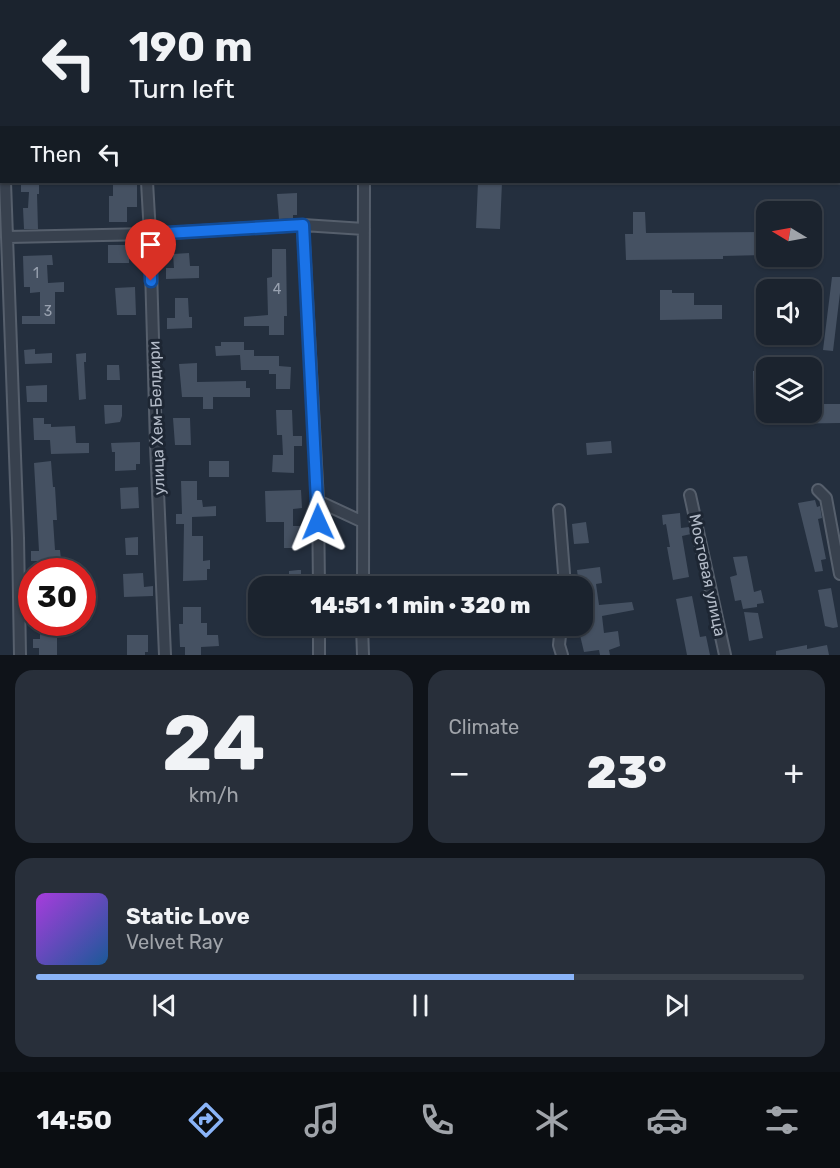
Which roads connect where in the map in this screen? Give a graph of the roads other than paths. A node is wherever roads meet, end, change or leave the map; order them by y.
1 (5, 183) edge
2 (147, 183) edge
3 (364, 183) edge
4 (303, 225) junction
5 (364, 229) junction
6 (150, 234) junction
7 (8, 237) junction
8 (818, 490) dead end
9 (690, 495) dead end
10 (318, 501) junction
11 (559, 510) dead end
12 (363, 522) junction
13 (840, 574) edge
14 (319, 576) edge
15 (363, 576) edge
16 (564, 576) edge
17 (319, 636) edge
18 (362, 636) edge
19 (560, 636) edge
20 (20, 655) edge
21 (165, 655) edge
22 (319, 655) edge
23 (363, 655) edge
24 (562, 655) edge
25 (725, 655) edge

1 - 7 street
2 - 6 street, улица Хем-Белдири
3 - 5 street
4 - 5 street
4 - 6 street
4 - 10 street
5 - 12 street
6 - 7 street
6 - 21 street, улица Хем-Белдири
7 - 20 street
8 - 13 street
9 - 25 street, Мостовая улица
10 - 12 street
10 - 14 street
11 - 16 street
12 - 15 street
17 - 22 street
18 - 23 street
19 - 24 street

